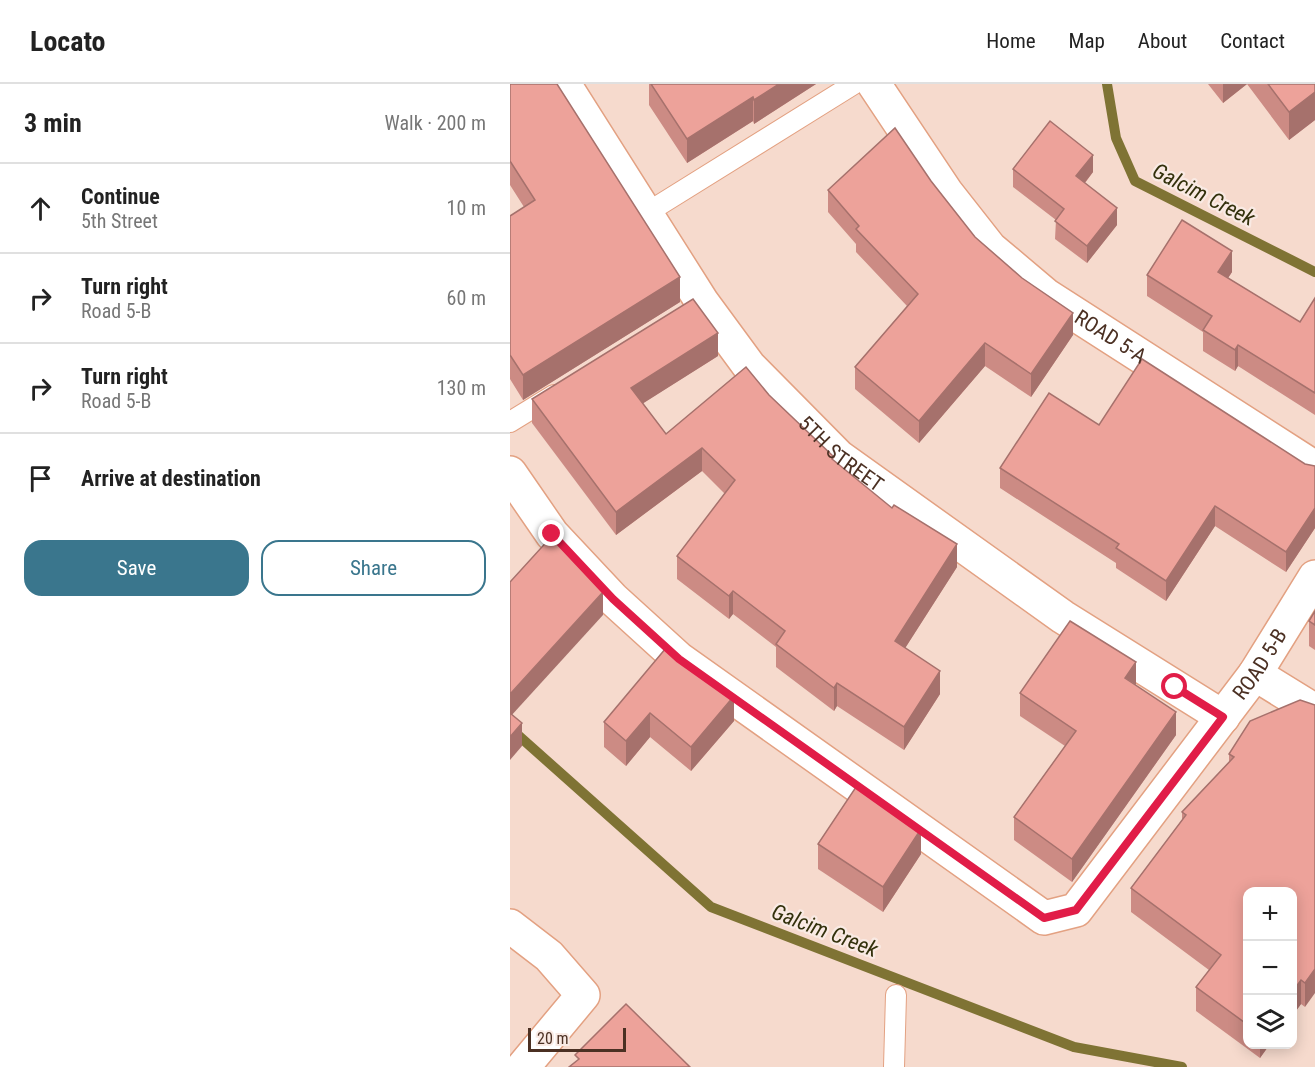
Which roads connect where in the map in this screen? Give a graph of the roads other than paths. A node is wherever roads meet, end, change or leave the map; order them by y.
1 (564, 84) edge
2 (854, 84) edge
3 (874, 84) edge
4 (645, 214) junction
5 (571, 384) edge
6 (510, 422) edge
7 (1315, 468) edge
8 (510, 473) edge
9 (1315, 577) edge
10 (1255, 674) junction
11 (1315, 711) edge
12 (1223, 717) junction
13 (510, 926) edge
14 (897, 995) dead end
15 (523, 1067) edge
16 (894, 1067) edge

1 - 4 street, 5TH STREET
2 - 4 lane
3 - 7 street, ROAD 5-A
4 - 12 street, 5TH STREET
5 - 6 lane
8 - 12 street, ROAD 5-B
9 - 10 street, ROAD 5-B
10 - 11 street
10 - 12 street, ROAD 5-B
13 - 15 street
14 - 16 lane

